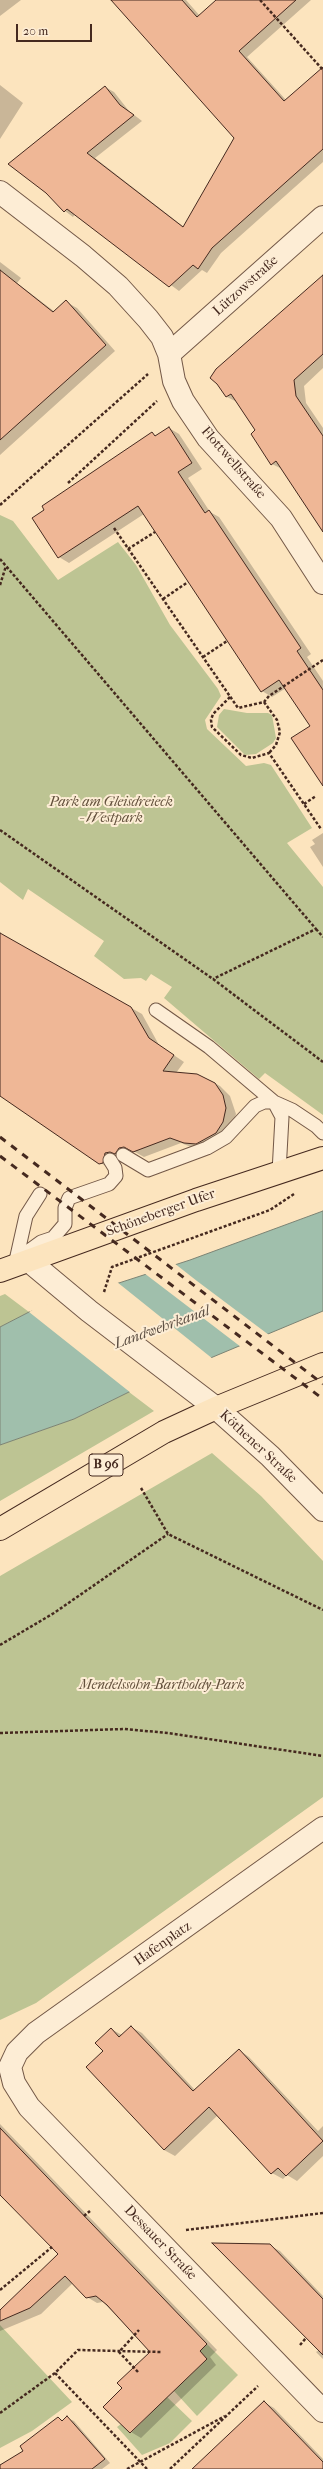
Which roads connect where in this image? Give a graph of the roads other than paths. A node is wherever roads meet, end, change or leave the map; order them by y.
1 (0, 192) edge
2 (323, 217) edge
3 (169, 354) junction
4 (323, 583) edge
5 (156, 1010) dead end
6 (274, 1102) junction
7 (323, 1133) edge
8 (123, 1155) dead end
9 (323, 1158) edge
10 (110, 1160) dead end
11 (279, 1172) junction
12 (40, 1194) dead end
13 (15, 1266) edge
14 (323, 1364) edge
15 (216, 1408) junction
16 (323, 1510) edge
17 (0, 1528) edge
18 (323, 1828) edge
19 (10, 2067) joint
20 (323, 2411) edge

1 - 3 street, Flottwellstraße
2 - 3 street, Lützowstraße
3 - 4 street, Flottwellstraße
5 - 6 lane
6 - 7 lane
6 - 8 lane
6 - 11 lane
9 - 11 main road, Schöneberger Ufer
10 - 13 lane
11 - 13 main road, Schöneberger Ufer
12 - 13 lane
13 - 15 street, Köthener Straße
14 - 15 main road, B 96
15 - 16 street, Köthener Straße
15 - 17 main road, B 96
18 - 19 street, Hafenplatz
19 - 20 street, Dessauer Straße

